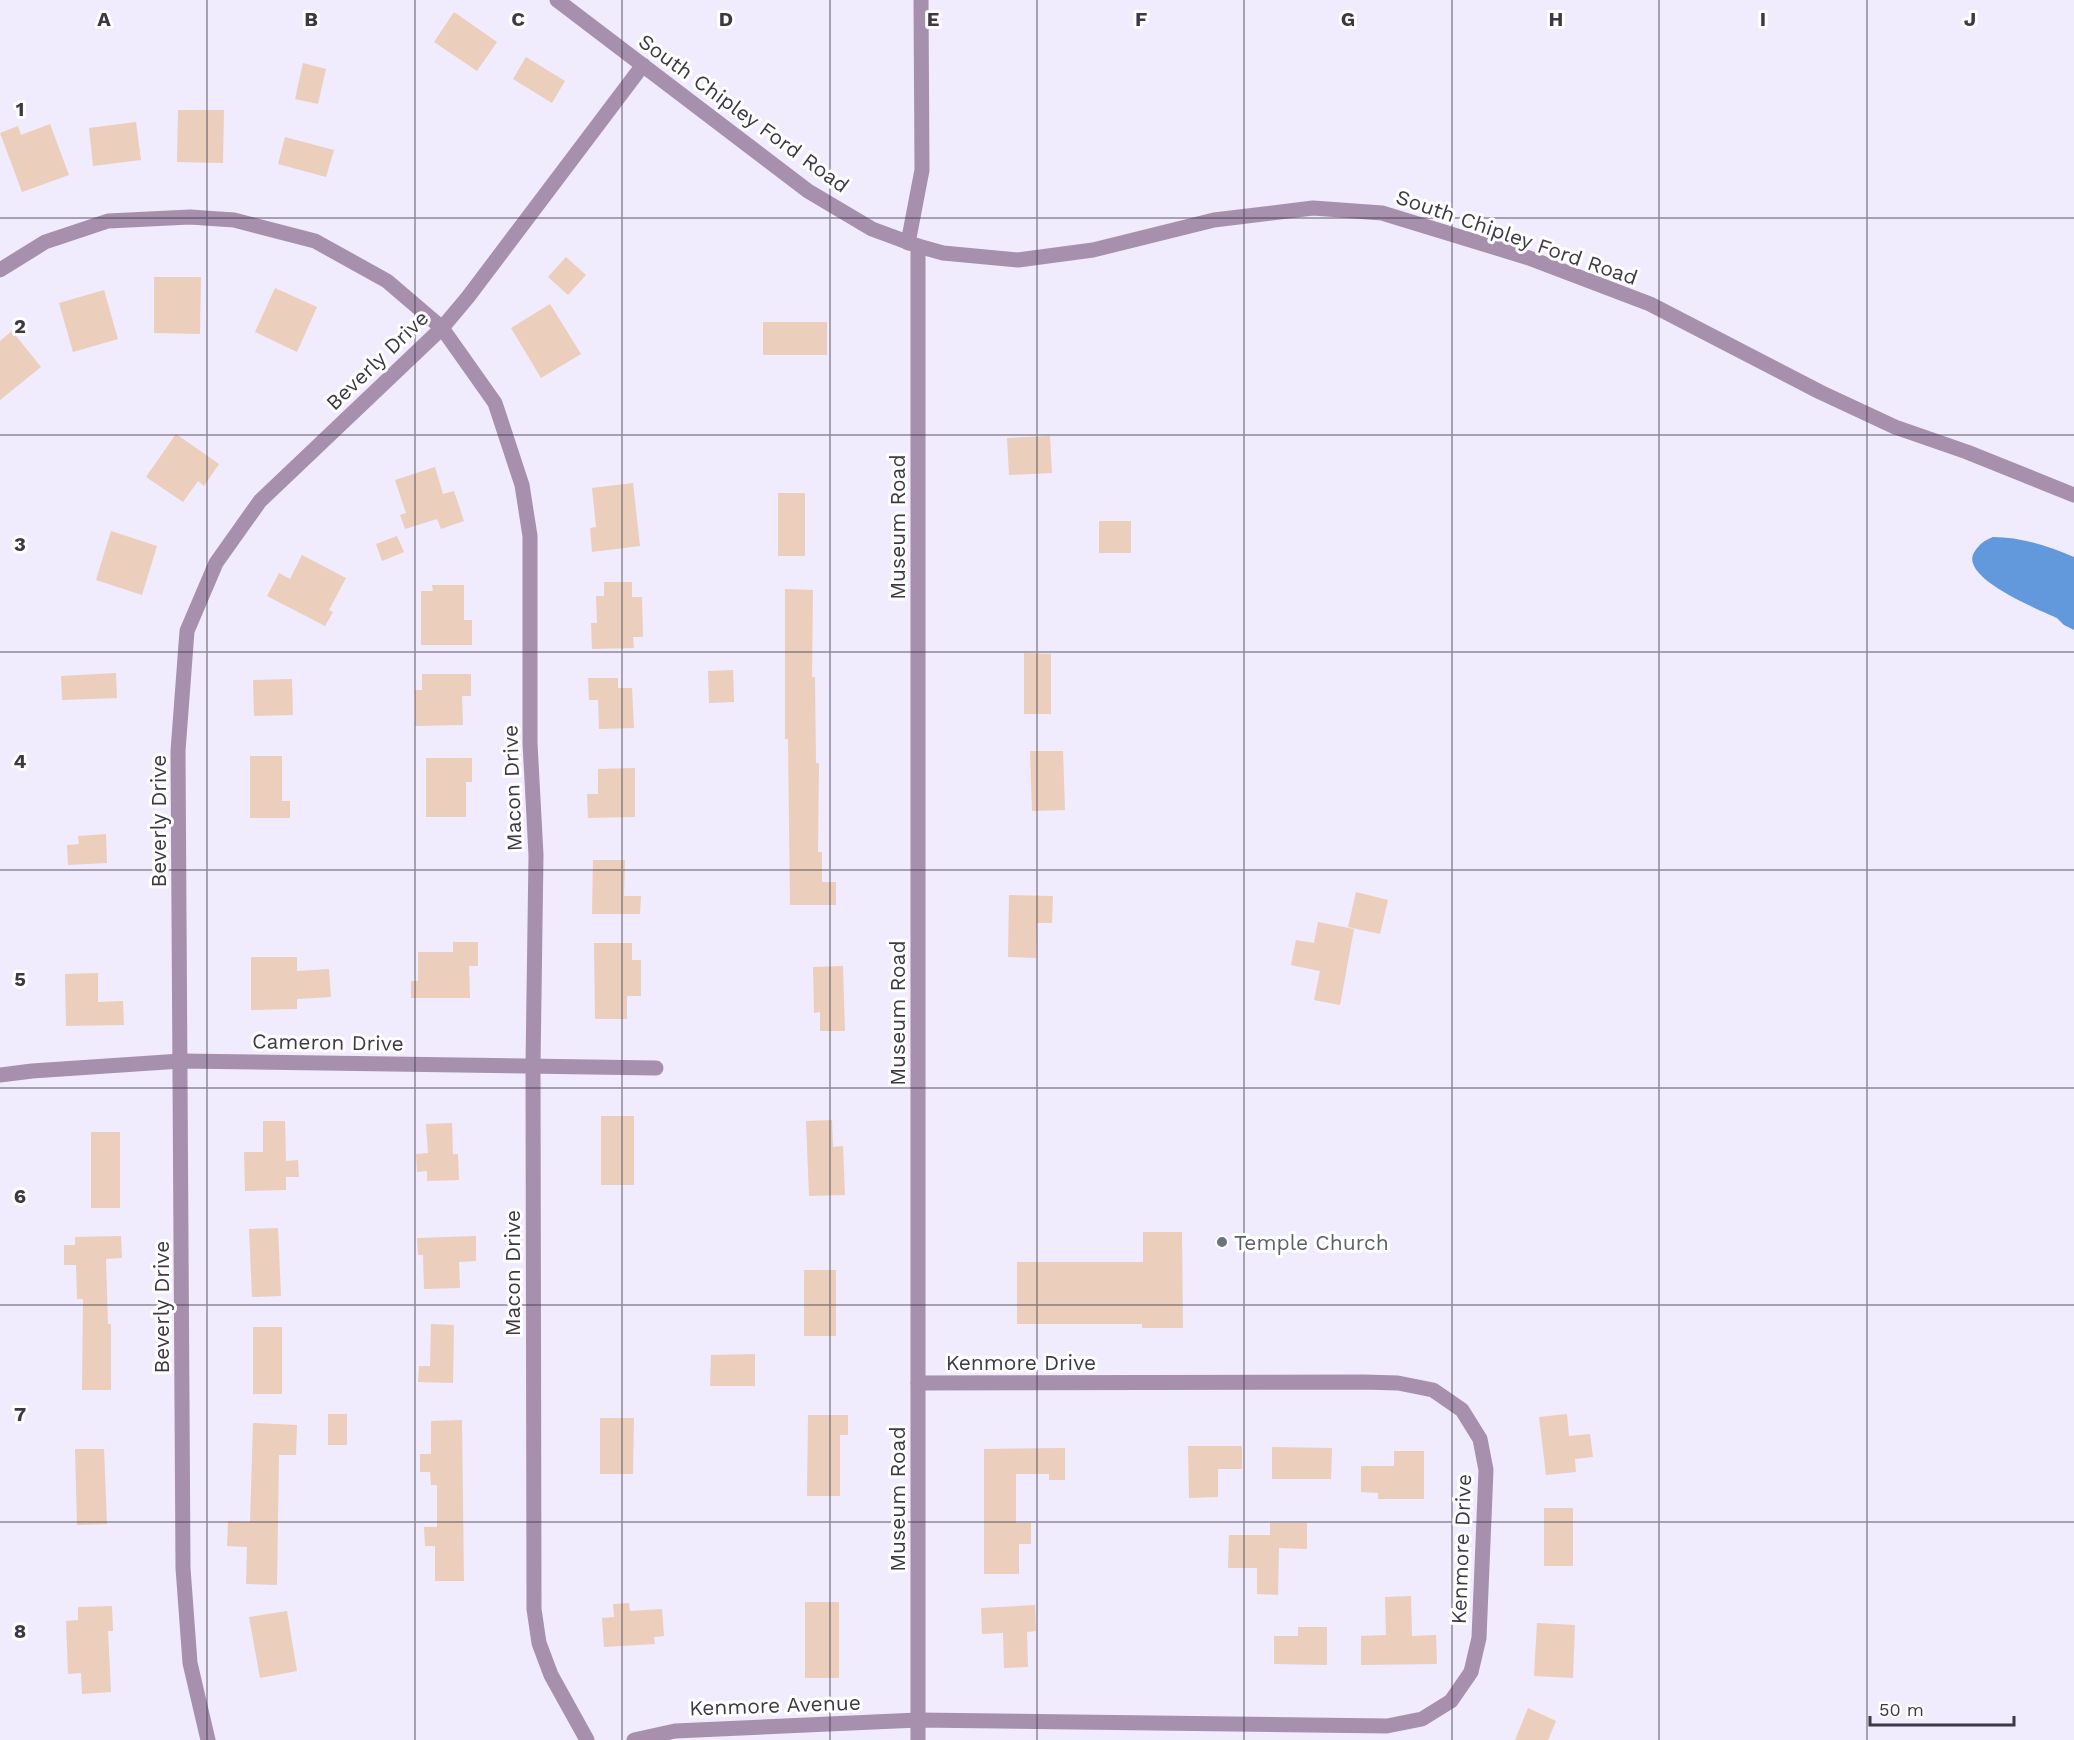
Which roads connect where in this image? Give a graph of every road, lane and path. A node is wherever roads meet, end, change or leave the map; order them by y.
1 (557, 0) edge
2 (921, 0) edge
3 (643, 65) junction
4 (913, 244) junction
5 (0, 270) edge
6 (442, 328) junction
7 (2074, 495) edge
8 (181, 1061) junction
9 (533, 1065) junction
10 (656, 1068) dead end
11 (0, 1075) edge
12 (918, 1383) junction
13 (918, 1720) junction
14 (208, 1740) edge
15 (587, 1740) edge
16 (634, 1740) edge
17 (918, 1740) edge

1 - 3 street, South Chipley Ford Road
2 - 4 street, Museum Road
3 - 4 street, South Chipley Ford Road
3 - 6 street, Beverly Drive
4 - 7 street, South Chipley Ford Road
4 - 12 street, Museum Road
5 - 6 street, Macon Drive
6 - 8 street, Beverly Drive
6 - 9 street, Macon Drive
8 - 9 street, Cameron Drive
8 - 11 street, Cameron Drive
8 - 14 street, Beverly Drive
9 - 10 street, Cameron Drive
9 - 15 street, Macon Drive
12 - 13 street, Museum Road
12 - 13 street, Kenmore Drive
13 - 16 street, Kenmore Avenue
13 - 17 street, Museum Road

